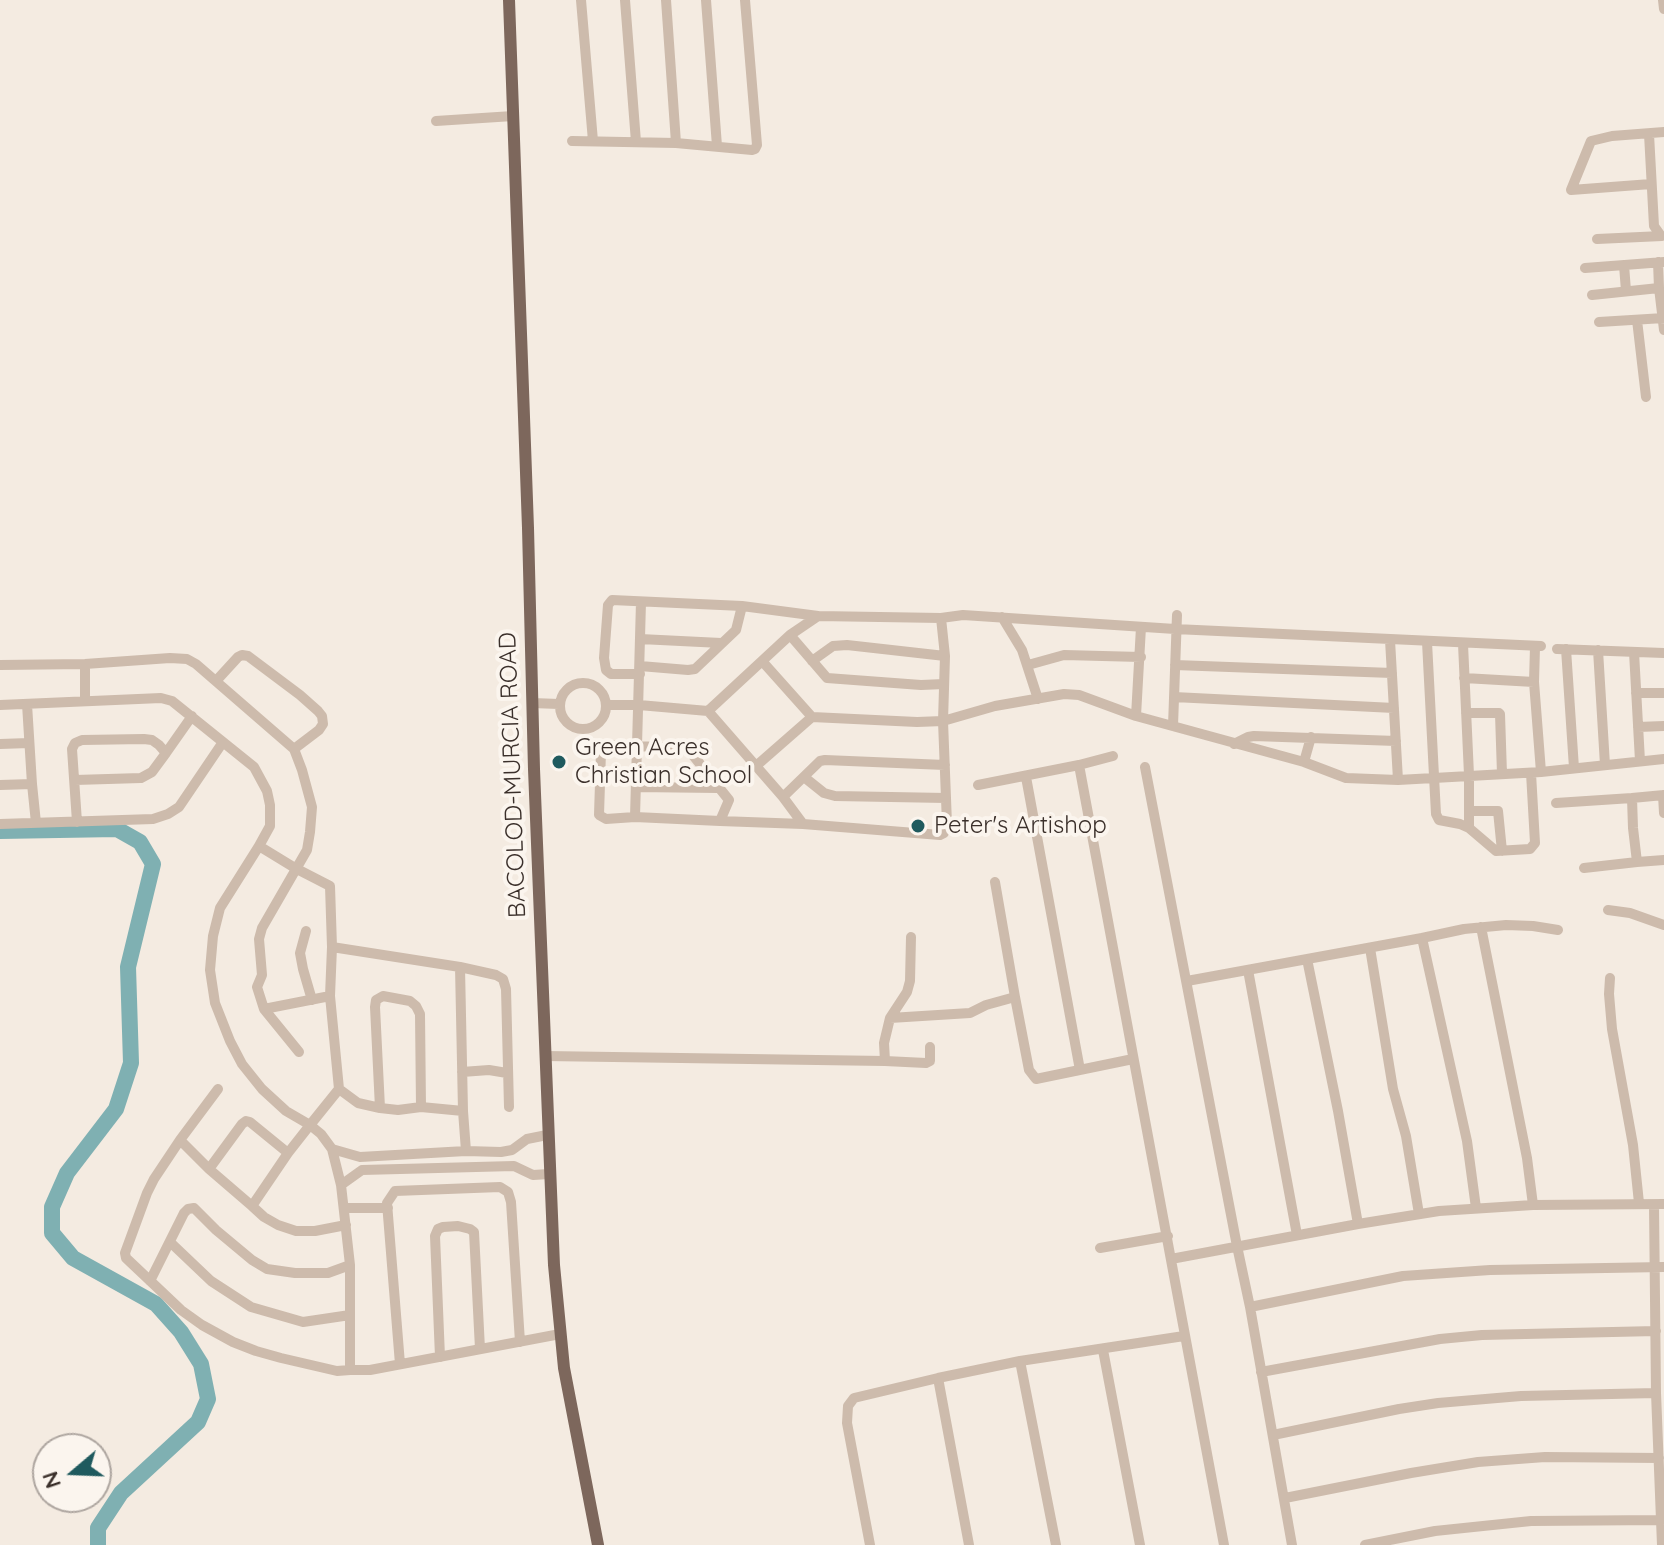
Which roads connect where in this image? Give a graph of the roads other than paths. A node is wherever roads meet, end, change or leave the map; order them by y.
1 (509, 0) edge
2 (581, 0) edge
3 (625, 0) edge
4 (666, 0) edge
5 (706, 0) edge
6 (745, 0) edge
7 (1663, 0) edge
8 (1664, 9) edge
9 (513, 116) junction
10 (436, 121) dead end
11 (1664, 132) edge
12 (1649, 134) junction
13 (572, 141) dead end
14 (593, 141) junction
15 (636, 142) junction
16 (676, 143) junction
17 (717, 146) junction
18 (1651, 184) junction
19 (1662, 236) edge
20 (1597, 239) dead end
21 (1661, 262) edge
22 (1624, 265) junction
23 (1585, 268) dead end
24 (1659, 288) junction
25 (1626, 291) junction
26 (1592, 295) dead end
27 (1664, 318) edge
28 (1637, 320) junction
29 (1599, 322) dead end
30 (1664, 330) edge
31 (1646, 397) dead end
32 (641, 602) junction
33 (742, 606) junction
34 (1177, 615) dead end
35 (818, 616) junction
36 (1002, 617) junction
37 (941, 618) junction
38 (1141, 627) junction
39 (1175, 629) junction
40 (790, 635) junction
41 (640, 639) junction
42 (1390, 640) junction
43 (1427, 642) junction
44 (721, 643) junction
45 (1463, 644) junction
46 (1598, 650) junction
47 (1634, 652) junction
48 (1664, 653) edge
49 (945, 656) junction
50 (1141, 657) junction
51 (762, 661) junction
52 (812, 661) junction
53 (85, 664) junction
54 (0, 665) edge
55 (1028, 665) junction
56 (1175, 665) junction
57 (640, 670) junction
58 (1392, 673) junction
59 (1464, 678) junction
60 (216, 681) junction
61 (1534, 682) junction
62 (944, 684) junction
63 (1636, 693) junction
64 (1664, 693) edge
65 (1174, 697) junction
66 (1038, 699) junction
67 (85, 701) junction
68 (532, 703) junction
69 (27, 704) junction
70 (559, 704) junction
71 (0, 705) edge
72 (606, 705) junction
73 (639, 705) junction
74 (1394, 708) junction
75 (708, 711) junction
76 (1466, 713) junction
77 (192, 716) junction
78 (1136, 716) junction
79 (812, 717) junction
80 (943, 721) junction
81 (1173, 726) junction
82 (1664, 726) edge
83 (1638, 727) junction
84 (1311, 737) junction
85 (1396, 741) junction
86 (223, 742) junction
87 (29, 743) junction
88 (0, 744) edge
89 (1234, 744) junction
90 (637, 747) junction
91 (294, 749) junction
92 (166, 753) junction
93 (1113, 756) dead end
94 (1664, 759) edge
95 (1640, 761) junction
96 (1304, 762) junction
97 (945, 765) junction
98 (1079, 765) junction
99 (1605, 765) junction
100 (756, 766) junction
101 (1145, 767) dead end
102 (1574, 768) junction
103 (1536, 772) junction
104 (1502, 774) junction
105 (1469, 775) junction
106 (1434, 776) junction
107 (804, 777) junction
108 (1026, 777) junction
109 (75, 780) junction
110 (1398, 780) junction
111 (32, 784) junction
112 (0, 785) edge
113 (978, 785) dead end
114 (636, 787) junction
115 (718, 788) junction
116 (1663, 795) edge
117 (783, 797) junction
118 (946, 798) junction
119 (1632, 798) junction
120 (1556, 803) dead end
121 (1470, 811) junction
122 (1664, 813) edge
123 (635, 817) junction
124 (720, 821) junction
125 (77, 822) junction
126 (36, 823) junction
127 (0, 824) edge
128 (803, 824) junction
129 (1469, 828) junction
130 (259, 846) junction
131 (1502, 851) junction
132 (1664, 860) edge
133 (1637, 862) junction
134 (295, 868) junction
135 (1584, 868) dead end
136 (995, 882) dead end
137 (1608, 910) dead end
138 (1664, 925) edge
139 (1481, 927) junction
140 (1558, 930) dead end
141 (306, 931) dead end
142 (911, 937) dead end
143 (1422, 938) junction
144 (332, 947) junction
145 (1370, 948) junction
146 (1307, 959) junction
147 (460, 967) junction
148 (1248, 970) junction
149 (1610, 978) dead end
150 (1187, 981) junction
151 (330, 996) junction
152 (1015, 997) junction
153 (312, 1000) junction
154 (264, 1009) junction
155 (890, 1018) junction
156 (930, 1047) dead end
157 (299, 1052) dead end
158 (545, 1056) junction
159 (1133, 1059) junction
160 (885, 1061) junction
161 (1080, 1070) junction
162 (462, 1072) junction
163 (507, 1073) junction
164 (218, 1089) dead end
165 (339, 1089) junction
166 (421, 1107) junction
167 (509, 1107) dead end
168 (380, 1108) junction
169 (463, 1111) junction
170 (310, 1125) junction
171 (547, 1135) junction
172 (180, 1140) junction
173 (332, 1149) junction
174 (466, 1151) junction
175 (483, 1152) junction
176 (288, 1153) junction
177 (420, 1154) junction
178 (360, 1157) junction
179 (484, 1167) junction
180 (421, 1168) junction
181 (209, 1169) junction
182 (362, 1170) junction
183 (549, 1174) junction
184 (341, 1185) junction
185 (1639, 1203) junction
186 (1659, 1204) edge
187 (1533, 1205) junction
188 (252, 1206) junction
189 (344, 1208) junction
190 (388, 1208) junction
191 (1476, 1208) junction
192 (1419, 1214) junction
193 (1358, 1224) junction
194 (346, 1225) junction
195 (1297, 1235) junction
196 (1168, 1236) junction
197 (170, 1242) junction
198 (1237, 1246) junction
199 (1100, 1248) dead end
200 (1171, 1259) junction
201 (350, 1265) junction
202 (1659, 1267) edge
203 (150, 1281) junction
204 (1250, 1307) junction
205 (350, 1315) junction
206 (1656, 1331) junction
207 (560, 1334) junction
208 (1184, 1336) junction
209 (520, 1342) junction
210 (480, 1349) junction
211 (1103, 1350) junction
212 (440, 1357) junction
213 (1020, 1361) junction
214 (400, 1364) junction
215 (350, 1370) junction
216 (1261, 1372) junction
217 (938, 1378) junction
218 (1656, 1393) junction
219 (1273, 1435) junction
220 (1659, 1458) junction
221 (1285, 1498) junction
222 (1662, 1515) edge
223 (598, 1545) edge
224 (870, 1545) edge
225 (969, 1545) edge
226 (1056, 1545) edge
227 (1140, 1545) edge
228 (1224, 1545) edge
229 (1292, 1545) edge
230 (1365, 1545) edge
231 (1662, 1545) edge

1 - 9 main road, BACOLOD-MURCIA ROAD
2 - 14 street
3 - 15 street
4 - 16 street
5 - 17 street
6 - 17 street
7 - 8 street
9 - 10 street
9 - 68 main road, BACOLOD-MURCIA ROAD
11 - 12 street
12 - 18 street
12 - 18 street
13 - 14 street
14 - 15 street
15 - 16 street
16 - 17 street
18 - 19 street
19 - 20 street
21 - 22 street
21 - 24 street
22 - 23 street
22 - 25 street
24 - 25 street
24 - 27 street
25 - 26 street
27 - 28 street
27 - 30 street
28 - 29 street
28 - 31 street
32 - 33 street
32 - 41 street
32 - 57 street
33 - 35 street
33 - 44 street
34 - 39 street
35 - 37 street
35 - 40 street
36 - 37 street
36 - 38 street
36 - 55 street
37 - 49 street
38 - 39 street
38 - 50 street
39 - 42 street
39 - 56 street
40 - 51 street
40 - 52 street
41 - 44 street
41 - 57 street
42 - 43 street
42 - 58 street
43 - 45 street
43 - 106 street
44 - 57 street
45 - 59 street
45 - 61 street
46 - 47 street
46 - 99 street
46 - 102 street
47 - 48 street
47 - 63 street
49 - 52 street
49 - 62 street
50 - 55 street
50 - 78 street
51 - 75 street
51 - 79 street
52 - 62 street
53 - 54 street
53 - 60 street
53 - 67 street
55 - 66 street
56 - 58 street
56 - 65 street
57 - 73 street
58 - 74 street
59 - 61 street
59 - 76 street
60 - 91 street
60 - 91 street
61 - 103 street
62 - 80 street
63 - 64 street
63 - 83 street
65 - 74 street
65 - 81 street
66 - 78 street
66 - 80 street
67 - 69 street
67 - 77 street
68 - 70 street
68 - 158 main road, BACOLOD-MURCIA ROAD
69 - 71 street
69 - 87 street
70 - 72 street
70 - 72 street
72 - 73 street
73 - 75 street
73 - 90 street
74 - 85 street
75 - 100 street
76 - 104 street
76 - 105 street
77 - 86 street
77 - 92 street
78 - 81 street
79 - 80 street
79 - 100 street
80 - 97 street
81 - 89 street
82 - 83 street
83 - 95 street
84 - 85 street
84 - 89 street
84 - 96 street
85 - 110 street
86 - 125 street
86 - 130 street
87 - 88 street
87 - 111 street
89 - 96 street
90 - 114 street
90 - 115 street
90 - 123 street
91 - 134 street
92 - 109 street
92 - 109 street
93 - 98 street
94 - 95 street
95 - 99 street
96 - 110 street
97 - 107 street
97 - 118 street
98 - 108 street
98 - 159 street
99 - 102 street
100 - 117 street
101 - 150 street
102 - 103 street
103 - 104 street
103 - 131 street
104 - 105 street
105 - 106 street
105 - 121 street
106 - 110 street
106 - 129 street
107 - 117 street
107 - 118 street
108 - 113 street
108 - 161 street
109 - 125 street
111 - 112 street
111 - 126 street
114 - 115 street
114 - 123 street
115 - 124 street
116 - 119 street
116 - 122 street
117 - 128 street
118 - 128 street
119 - 120 street
119 - 133 street
121 - 129 street
121 - 131 street
123 - 124 street
124 - 128 street
125 - 126 street
126 - 127 street
129 - 131 street
130 - 134 street
130 - 170 street
132 - 133 street
133 - 135 street
134 - 144 street
134 - 154 street
136 - 152 street
137 - 138 street
139 - 140 street
139 - 143 street
139 - 187 street
141 - 153 street
142 - 155 street
143 - 145 street
143 - 191 street
144 - 147 street
144 - 151 street
145 - 146 street
145 - 192 street
146 - 148 street
146 - 193 street
147 - 162 street
147 - 163 street
148 - 150 street
148 - 195 street
149 - 185 street
150 - 198 street
151 - 153 street
151 - 165 street
152 - 155 street
152 - 161 street
153 - 154 street
154 - 157 street
155 - 160 street
156 - 160 street
158 - 160 street
158 - 171 main road, BACOLOD-MURCIA ROAD
159 - 161 street
159 - 196 street
162 - 163 street
162 - 169 street
163 - 167 street
164 - 172 street
165 - 168 street
165 - 170 street
166 - 168 street
166 - 168 street
166 - 169 street
169 - 174 street
170 - 173 street
170 - 176 street
171 - 175 street
171 - 183 main road, BACOLOD-MURCIA ROAD
172 - 181 street
172 - 203 street
173 - 178 street
173 - 184 street
174 - 175 street
174 - 177 street
175 - 179 street
176 - 181 street
176 - 188 street
177 - 178 street
177 - 180 street
178 - 182 street
179 - 180 street
179 - 183 street
180 - 182 street
181 - 188 street
182 - 184 street
183 - 207 main road, BACOLOD-MURCIA ROAD
184 - 189 street
185 - 186 street
185 - 187 street
186 - 202 street
187 - 191 street
188 - 194 street
189 - 190 street
189 - 194 street
190 - 209 street
190 - 214 street
191 - 192 street
192 - 193 street
193 - 195 street
194 - 201 street
195 - 198 street
196 - 199 street
196 - 200 street
197 - 201 street
197 - 203 street
197 - 205 street
198 - 200 street
198 - 204 street
200 - 208 street
201 - 205 street
202 - 204 street
202 - 206 street
203 - 215 street
204 - 216 street
205 - 215 street
206 - 216 street
206 - 218 street
207 - 209 street
207 - 223 main road, BACOLOD-MURCIA ROAD
208 - 211 street
208 - 228 street
209 - 210 street
210 - 212 street
210 - 212 street
211 - 213 street
211 - 227 street
212 - 214 street
213 - 217 street
213 - 226 street
214 - 215 street
216 - 219 street
217 - 224 street
217 - 225 street
218 - 219 street
218 - 220 street
219 - 221 street
220 - 221 street
220 - 222 street
221 - 229 street
222 - 230 street
222 - 231 street

